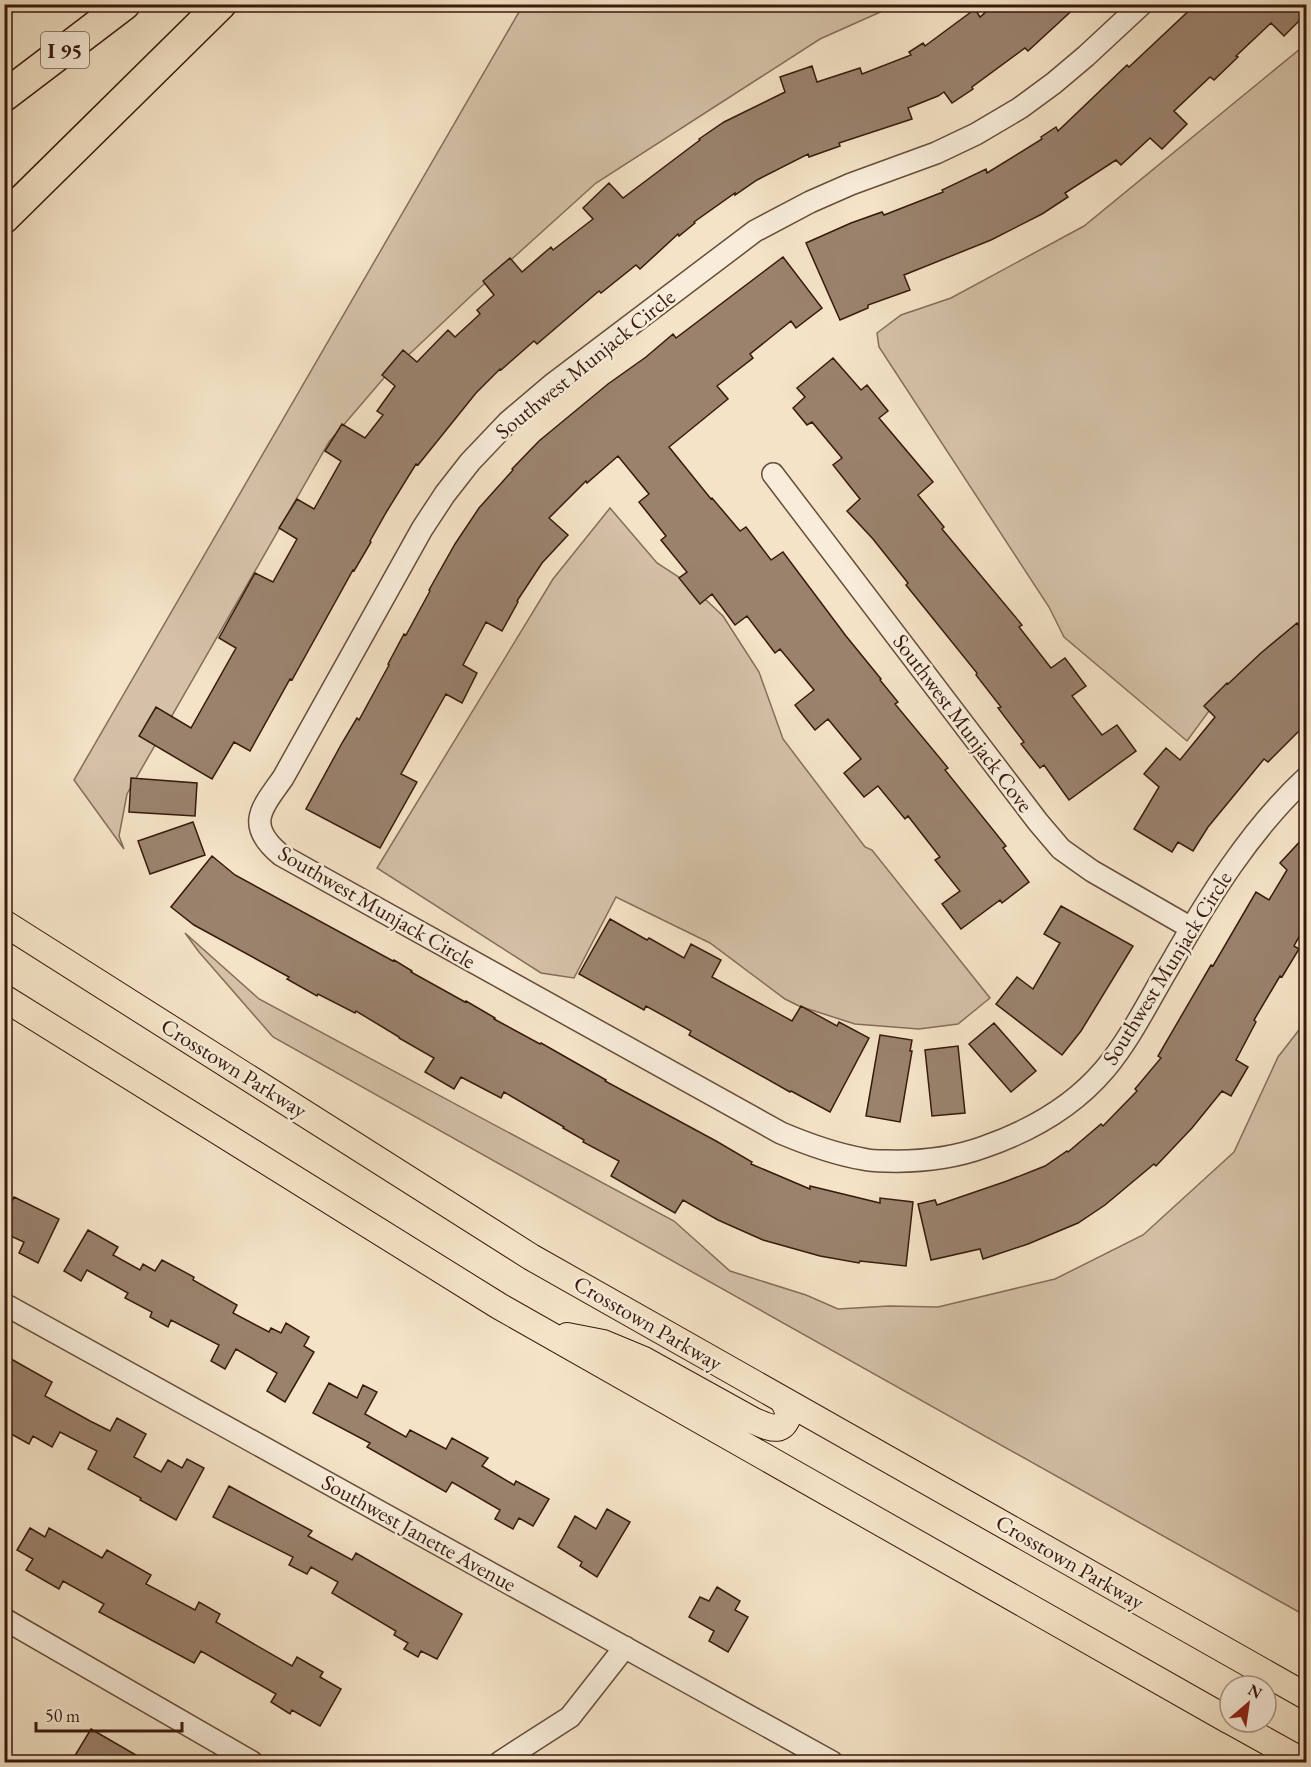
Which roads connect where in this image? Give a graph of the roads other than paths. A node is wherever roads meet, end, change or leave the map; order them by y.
1 (125, 4) edge
2 (221, 4) edge
3 (1142, 4) edge
4 (4, 96) edge
5 (4, 218) edge
6 (773, 474) dead end
7 (1306, 778) edge
8 (4, 923) edge
9 (1191, 928) junction
10 (4, 998) edge
11 (4, 1304) edge
12 (543, 1331) junction
13 (783, 1400) junction
14 (4, 1619) edge
15 (625, 1647) junction
16 (1306, 1696) edge
17 (1218, 1714) edge
18 (1254, 1734) edge
19 (252, 1762) edge
20 (500, 1762) edge
21 (832, 1762) edge
22 (1304, 1762) edge

1 - 4 highway, I 95
2 - 5 highway
3 - 9 street, Southwest Munjack Circle
6 - 9 street, Southwest Munjack Cove
7 - 9 street, Southwest Munjack Circle
8 - 13 main road, Crosstown Parkway
10 - 12 main road
11 - 15 street, Southwest Janette Avenue
12 - 13 main road
12 - 17 main road
13 - 16 main road, Crosstown Parkway
14 - 19 street
15 - 20 street
15 - 21 street, Southwest Janette Avenue
18 - 22 main road

